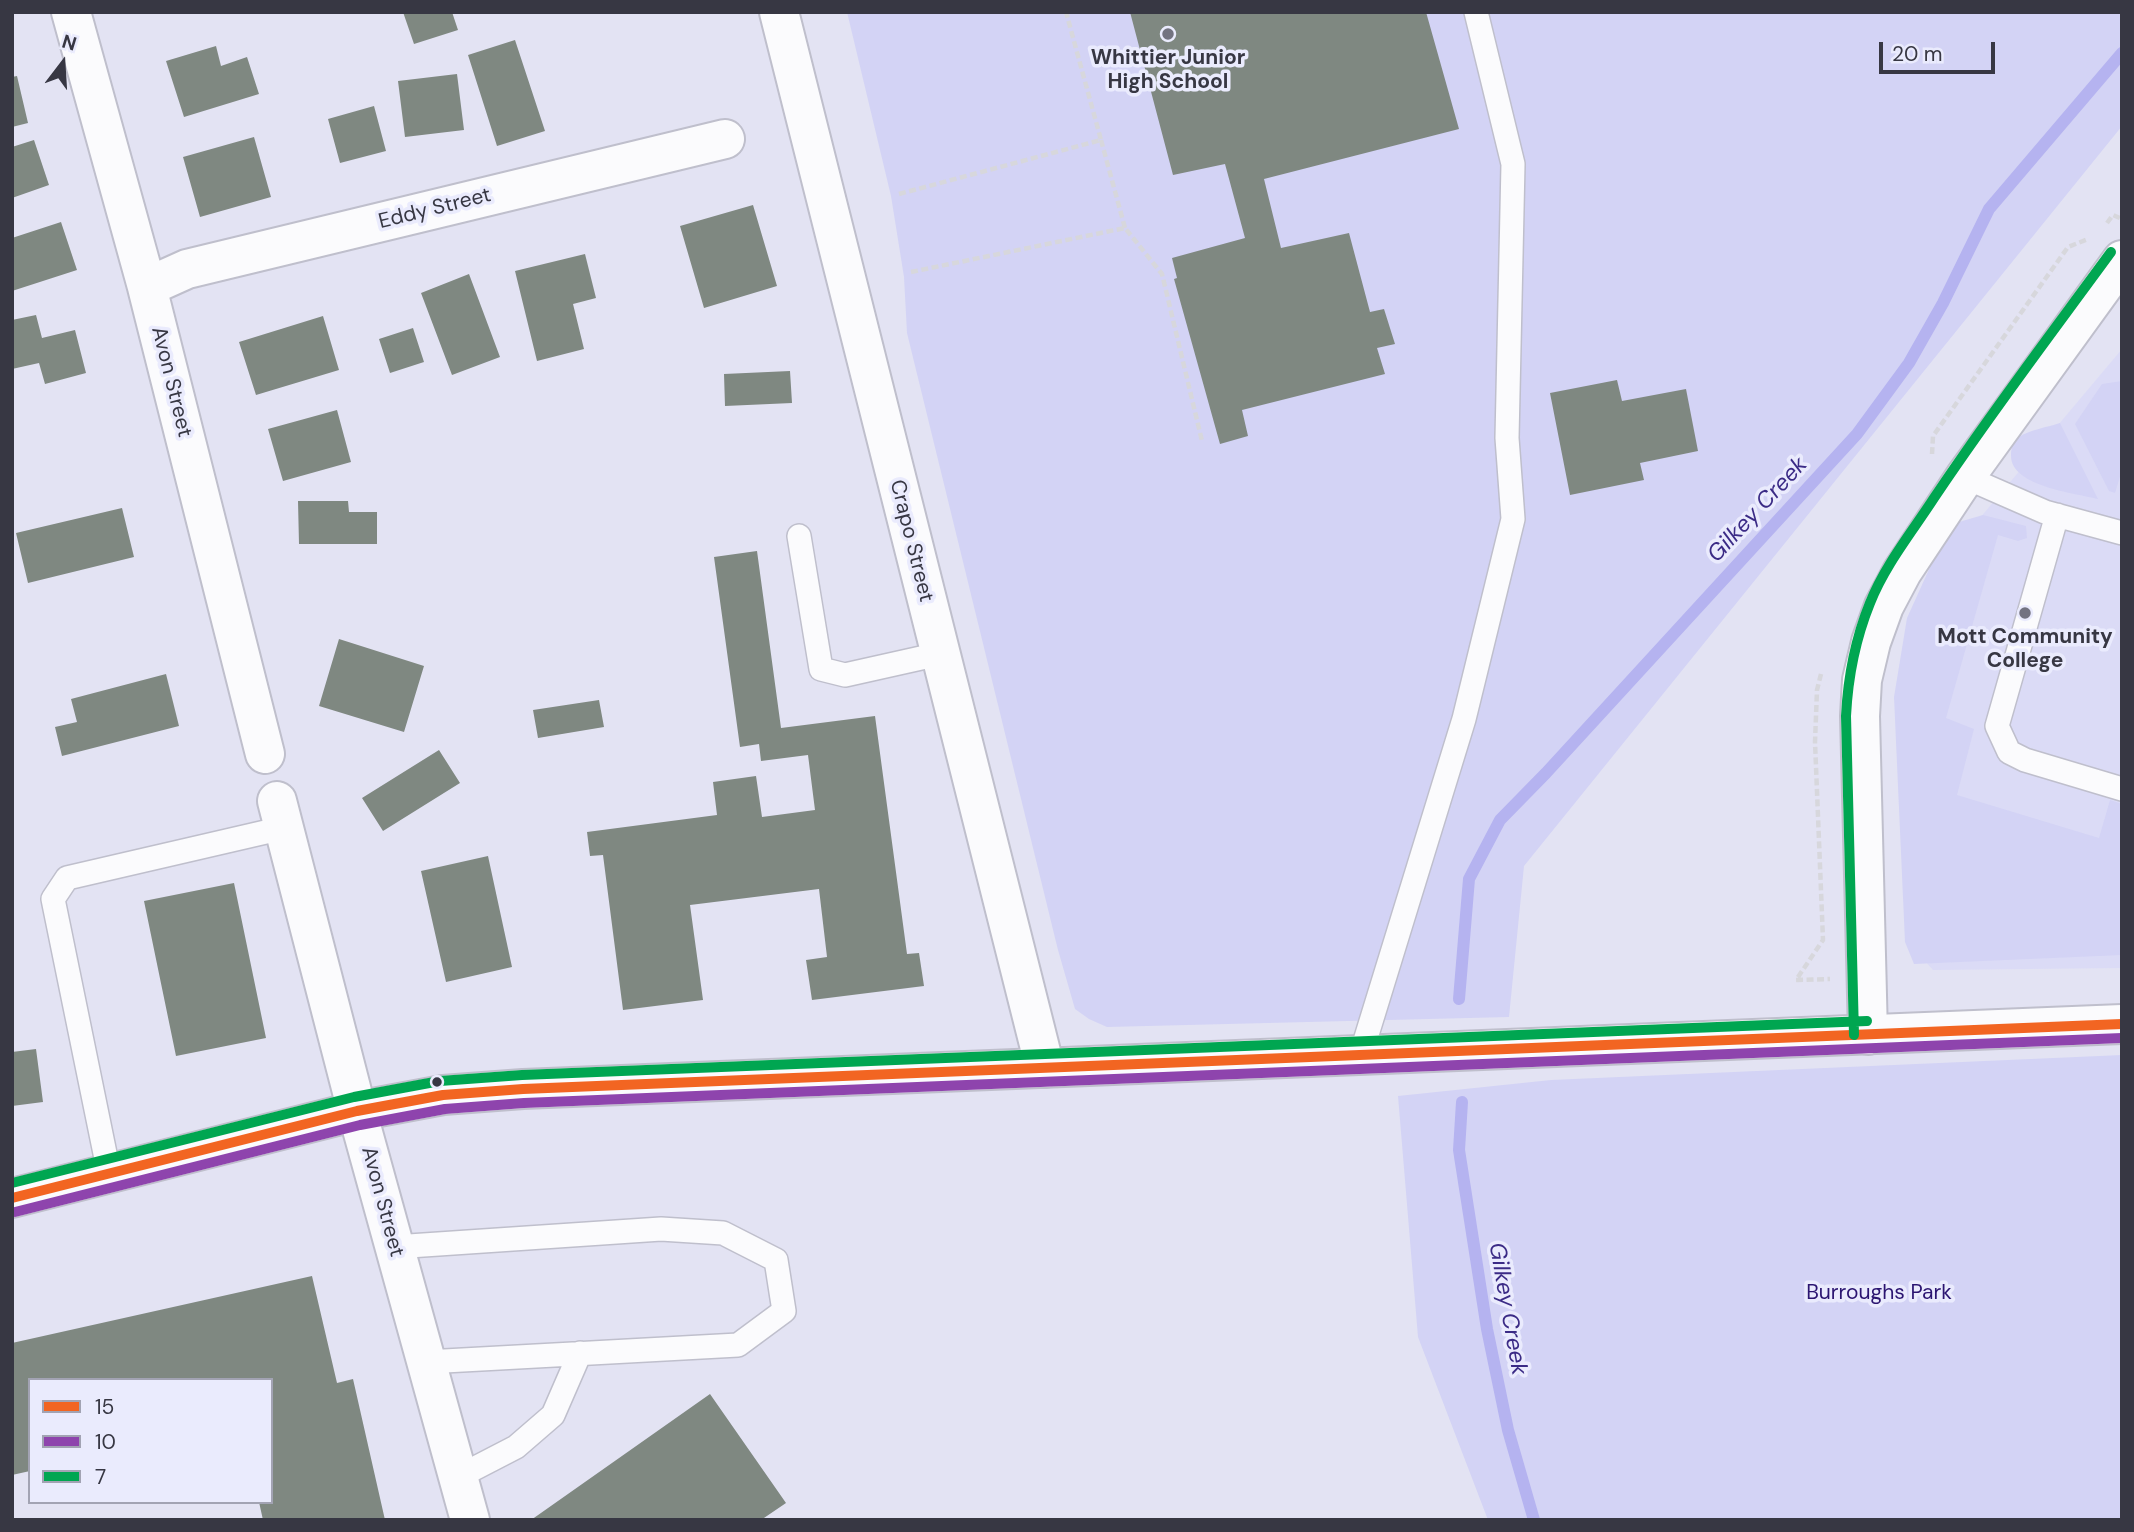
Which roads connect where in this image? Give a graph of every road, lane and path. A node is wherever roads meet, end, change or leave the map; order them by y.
1 (71, 12) edge
2 (779, 12) edge
3 (1066, 12) edge
4 (1476, 12) edge
5 (725, 139) dead end
6 (1101, 140) junction
7 (899, 194) dead end
8 (1125, 228) junction
9 (2122, 260) edge
10 (911, 272) dead end
11 (147, 287) junction
12 (1202, 441) dead end
13 (1965, 477) junction
14 (2057, 515) junction
15 (2122, 533) edge
16 (799, 536) dead end
17 (939, 654) junction
18 (265, 754) dead end
19 (2122, 789) edge
20 (280, 815) joint
21 (2122, 1024) edge
22 (1868, 1035) junction
23 (1361, 1054) junction
24 (1045, 1068) junction
25 (357, 1111) junction
26 (109, 1173) junction
27 (12, 1198) edge
28 (394, 1247) junction
29 (580, 1353) junction
30 (426, 1362) junction
31 (458, 1477) junction
32 (470, 1520) edge

1 - 11 street, Avon Street
2 - 17 street, Crapo Street
3 - 6 path
4 - 23 lane
5 - 11 street, Eddy Street
6 - 7 path
6 - 8 path
8 - 10 path
8 - 12 path
9 - 13 street
11 - 18 street, Avon Street
13 - 14 lane
13 - 22 street
14 - 15 lane
14 - 19 lane
16 - 17 lane
17 - 24 street, Crapo Street
20 - 25 street, Avon Street
20 - 26 lane
21 - 22 street
22 - 23 street
23 - 24 street
24 - 25 street
25 - 26 street
25 - 28 street, Avon Street
26 - 27 street
28 - 29 lane
28 - 30 street, Avon Street
29 - 30 lane
29 - 31 lane
30 - 31 street, Avon Street
31 - 32 street, Avon Street

